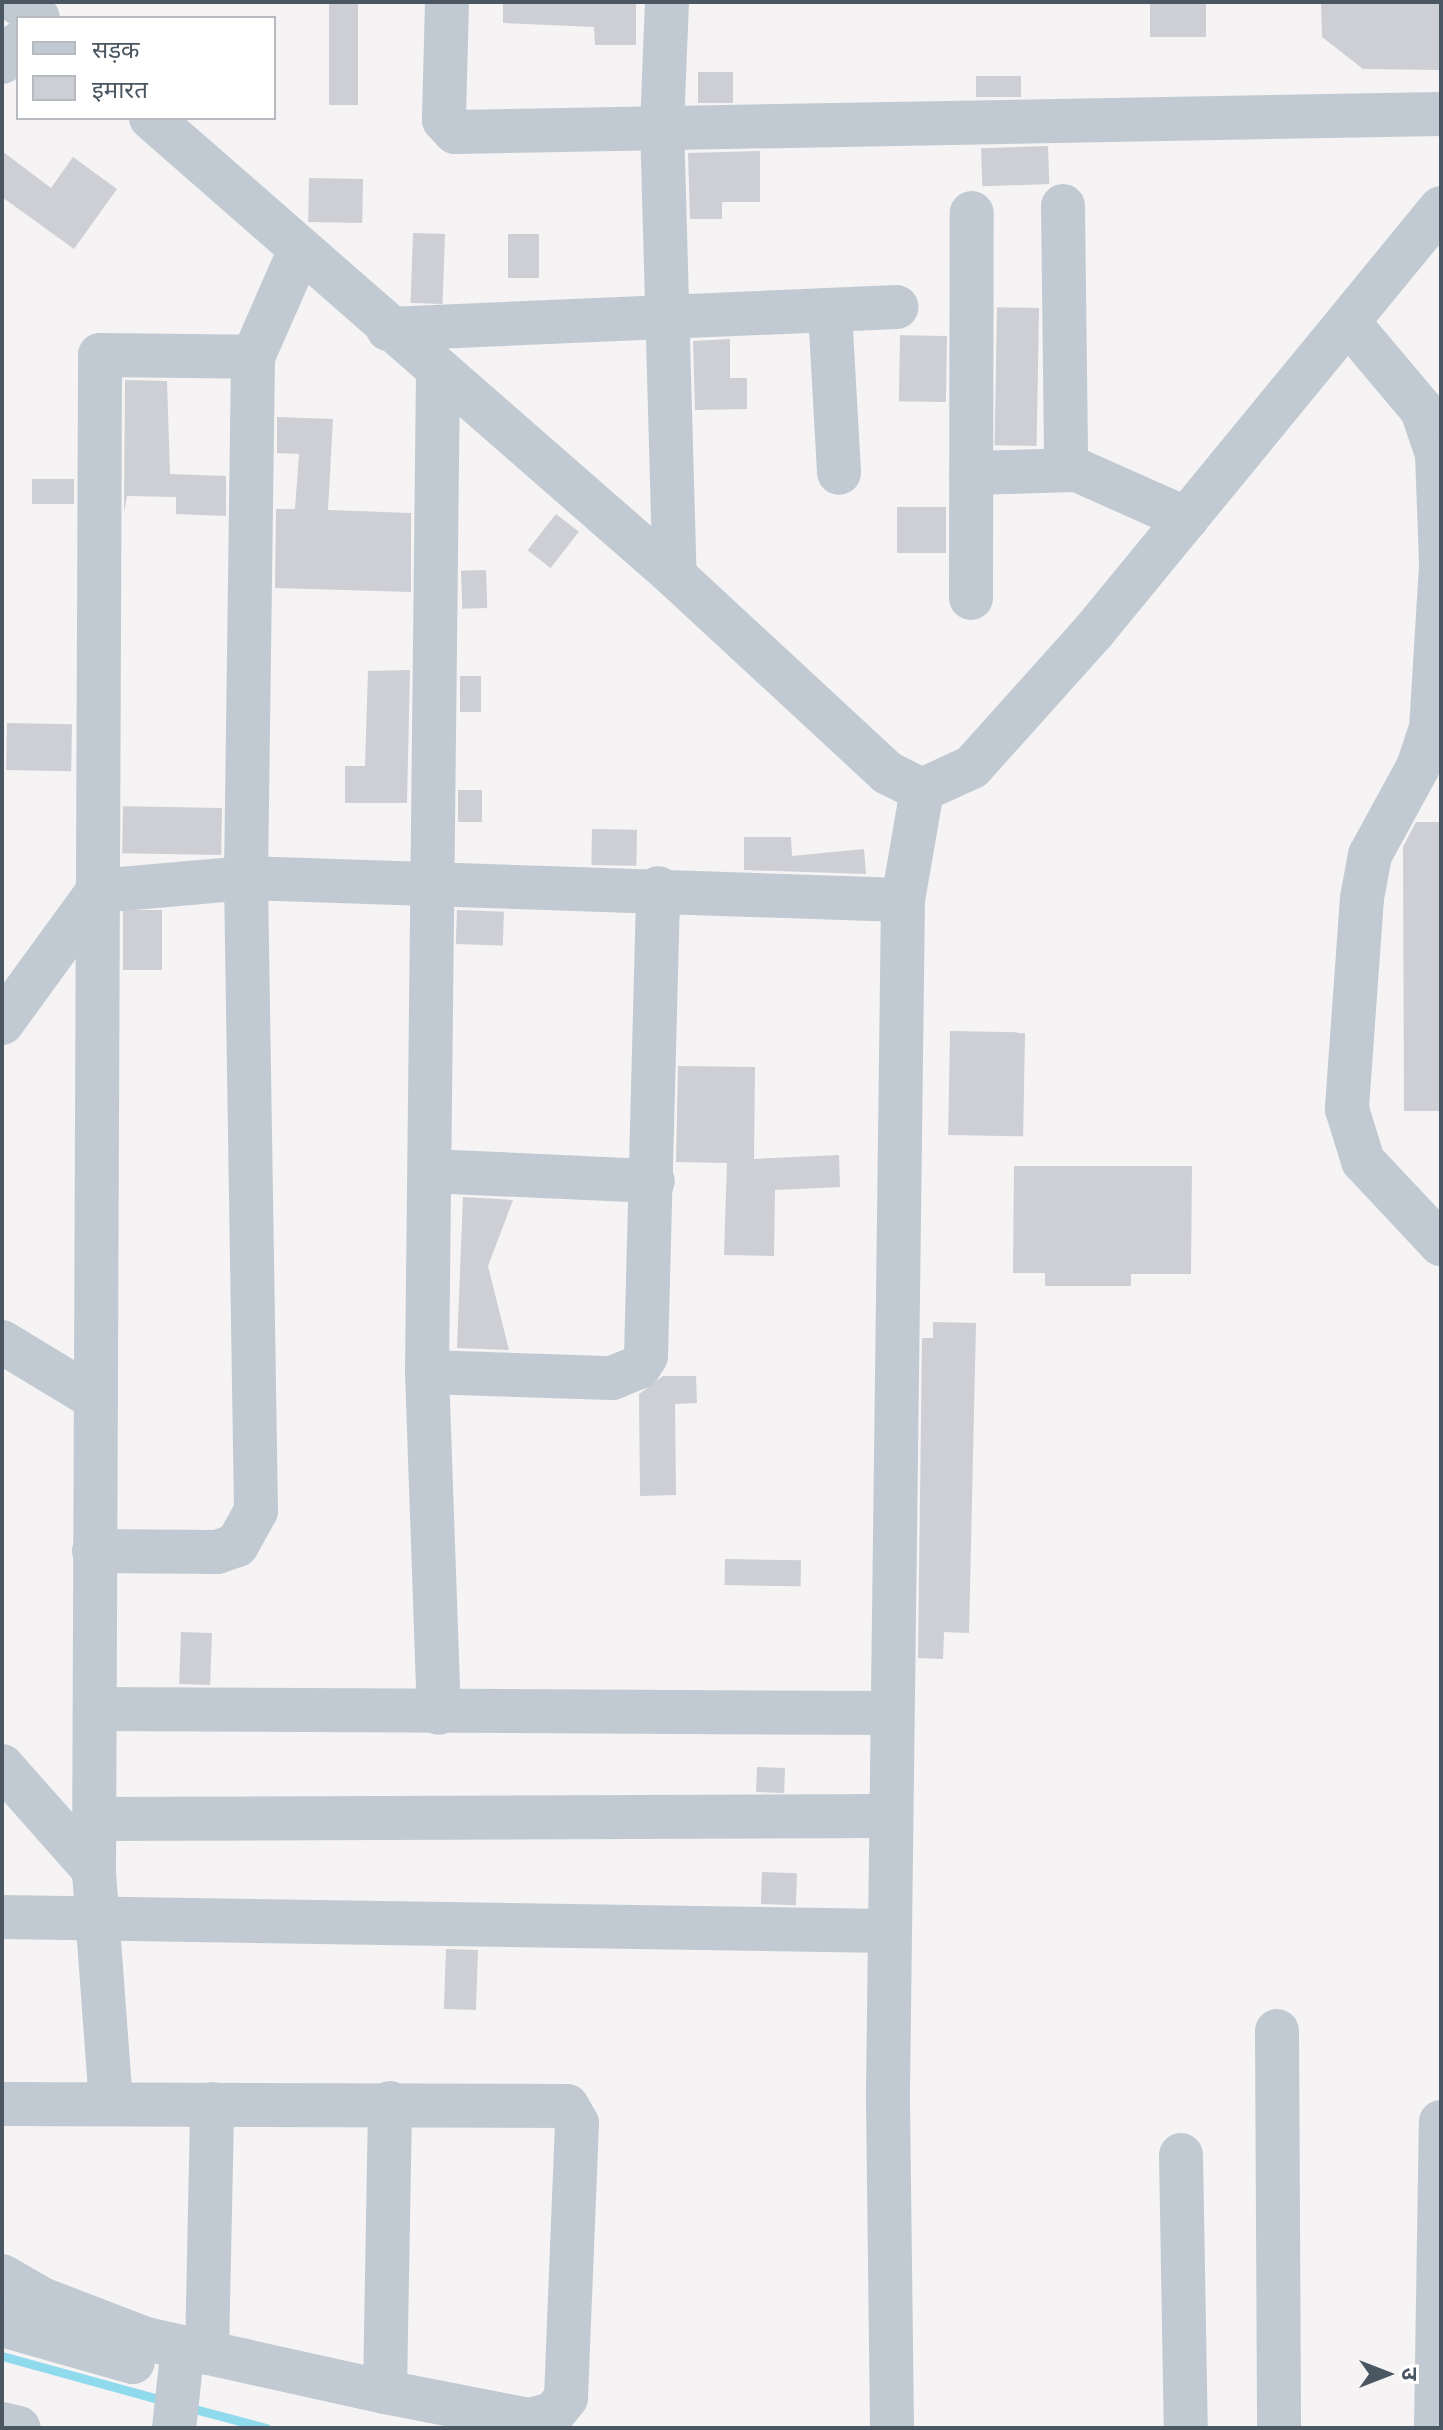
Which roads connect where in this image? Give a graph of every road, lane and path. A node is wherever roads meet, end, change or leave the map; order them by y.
1 (16, 2) edge
2 (447, 2) edge
3 (667, 2) edge
4 (36, 16) edge
5 (2, 17) edge
6 (16, 46) edge
7 (2, 62) edge
8 (1441, 114) edge
9 (153, 120) edge
10 (662, 124) junction
11 (1063, 206) dead end
12 (1441, 208) edge
13 (972, 213) dead end
14 (300, 250) junction
15 (897, 307) dead end
16 (830, 311) junction
17 (665, 316) junction
18 (1348, 322) junction
19 (388, 329) junction
20 (253, 357) junction
21 (438, 371) junction
22 (1066, 468) junction
23 (839, 473) dead end
24 (971, 473) junction
25 (1187, 519) junction
26 (1441, 565) edge
27 (675, 576) junction
28 (971, 598) dead end
29 (922, 790) junction
30 (246, 878) junction
31 (432, 881) junction
32 (658, 888) junction
33 (98, 891) junction
34 (903, 900) junction
35 (2, 1023) edge
36 (430, 1171) junction
37 (653, 1181) junction
38 (1441, 1244) edge
39 (2, 1342) edge
40 (427, 1372) junction
41 (96, 1399) junction
42 (94, 1551) junction
43 (95, 1709) junction
44 (439, 1713) junction
45 (892, 1713) junction
46 (2, 1766) edge
47 (890, 1816) junction
48 (94, 1819) junction
49 (94, 1870) junction
50 (2, 1917) edge
51 (99, 1919) junction
52 (889, 1931) junction
53 (1277, 2031) dead end
54 (390, 2103) junction
55 (2, 2104) edge
56 (111, 2104) junction
57 (212, 2104) junction
58 (1441, 2122) edge
59 (1181, 2155) dead end
60 (1439, 2242) edge
61 (2, 2276) edge
62 (2, 2325) edge
63 (191, 2359) junction
64 (385, 2392) junction
65 (2, 2424) edge
66 (19, 2428) edge
67 (174, 2428) edge
68 (892, 2428) edge
69 (1186, 2428) edge
70 (1279, 2428) edge
71 (1436, 2428) edge

1 - 4 street
1 - 5 street
2 - 10 street
3 - 10 street
6 - 7 street
8 - 10 street
9 - 14 street
10 - 17 street
11 - 22 street
12 - 18 street
13 - 24 street
14 - 19 street
14 - 20 street
15 - 16 street
16 - 17 street
16 - 23 street
17 - 19 street
17 - 27 street
18 - 25 street
18 - 26 street
19 - 21 street
20 - 30 street
20 - 33 street
21 - 27 street
21 - 31 street
22 - 24 street
22 - 25 street
24 - 28 street
25 - 29 street
26 - 38 street
27 - 29 street
29 - 34 street
30 - 31 street
30 - 33 street
30 - 42 street
31 - 32 street
31 - 36 street
32 - 34 street
32 - 37 street
33 - 35 street
33 - 41 street
34 - 45 street
36 - 37 street
36 - 40 street
37 - 40 street
39 - 41 street
40 - 44 street
41 - 42 street
42 - 43 street
43 - 44 street
43 - 48 street
44 - 45 street
45 - 47 street
46 - 49 street
47 - 48 street
47 - 52 street
48 - 49 street
49 - 51 street
50 - 51 street
51 - 52 street
51 - 56 street
52 - 68 street
53 - 70 street
54 - 57 street
54 - 64 street
54 - 64 street
55 - 56 street
56 - 57 street
57 - 63 street
58 - 60 street
59 - 69 street
60 - 71 street
61 - 63 street
62 - 63 street
63 - 64 street
63 - 67 street
65 - 66 street

